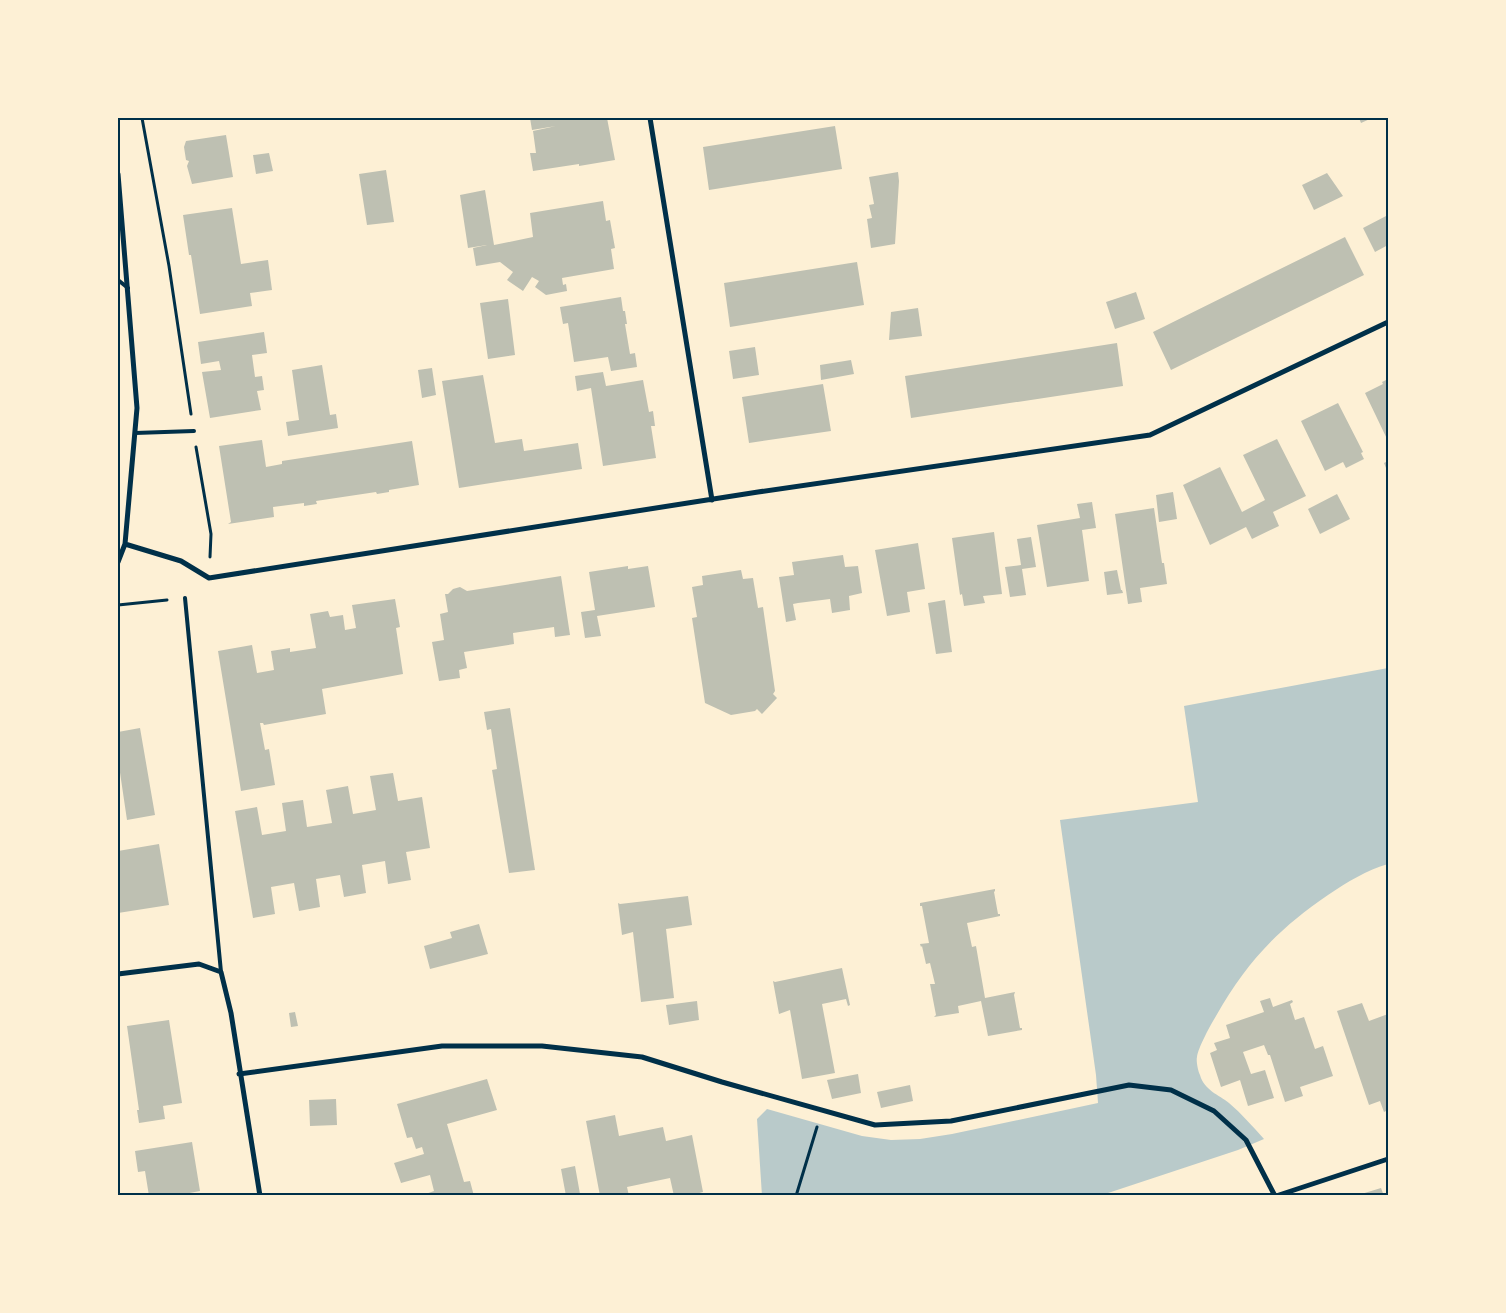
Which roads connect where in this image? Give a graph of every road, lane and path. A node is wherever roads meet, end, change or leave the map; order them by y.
1 (142, 118) edge
2 (650, 118) edge
3 (118, 174) edge
4 (118, 280) edge
5 (128, 288) junction
6 (1388, 322) edge
7 (194, 431) junction
8 (134, 433) junction
9 (712, 500) junction
10 (124, 544) junction
11 (118, 562) edge
12 (209, 578) junction
13 (185, 598) joint
14 (118, 605) edge
15 (221, 972) junction
16 (118, 974) edge
17 (239, 1074) junction
18 (823, 1111) junction
19 (1388, 1159) edge
20 (260, 1196) edge
21 (796, 1196) edge
22 (1276, 1196) edge

1 - 7 path
2 - 9 street
3 - 5 street
4 - 5 lane
5 - 8 street
6 - 9 street
7 - 8 lane
7 - 12 path
8 - 10 street
9 - 12 street
10 - 11 street
10 - 12 street
13 - 14 path
13 - 15 lane
15 - 16 street
15 - 17 street
17 - 18 street
17 - 20 street
18 - 21 path
18 - 22 street
19 - 22 street

